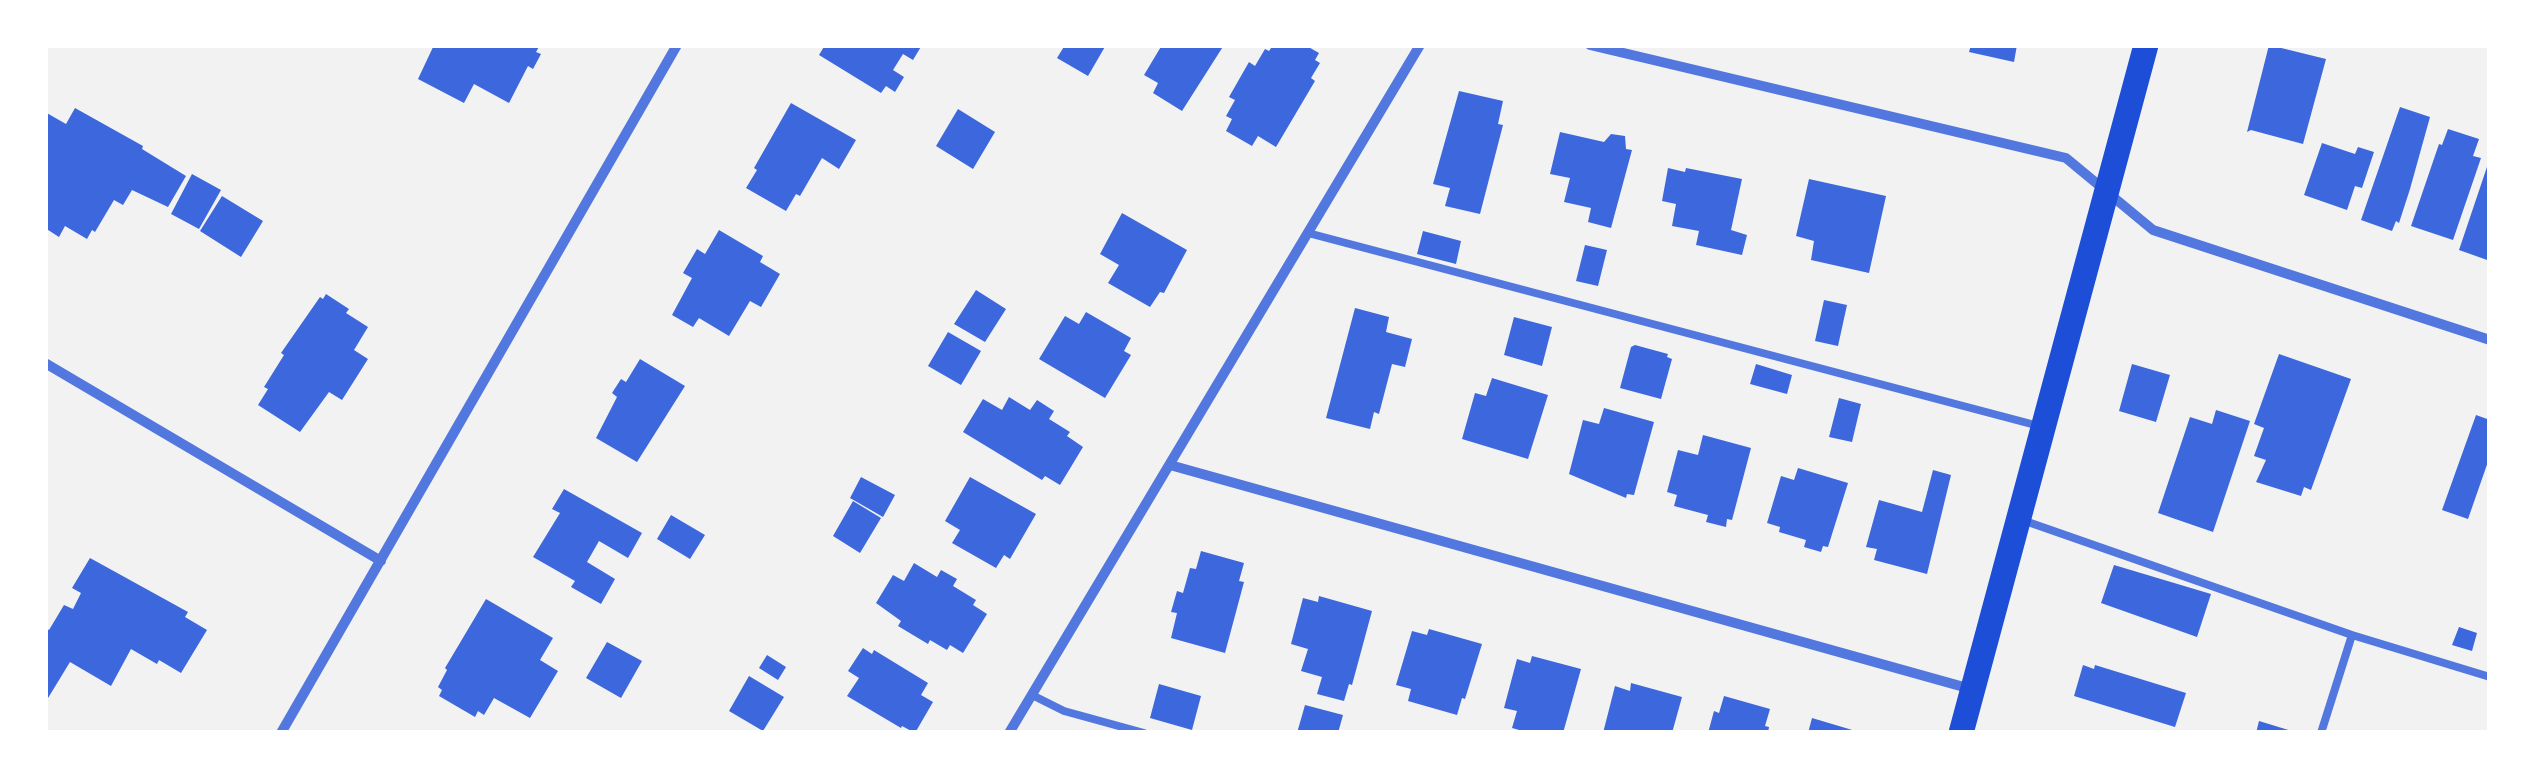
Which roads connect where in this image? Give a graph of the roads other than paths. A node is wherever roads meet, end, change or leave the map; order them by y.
1 (678, 45) edge
2 (1420, 45) edge
3 (1590, 45) edge
4 (2146, 45) edge
5 (2106, 192) junction
6 (1308, 233) junction
7 (2490, 340) edge
8 (45, 363) edge
9 (2043, 428) junction
10 (1170, 465) junction
11 (2019, 520) junction
12 (381, 561) junction
13 (2352, 635) junction
14 (2490, 677) edge
15 (1972, 689) junction
16 (1032, 695) junction
17 (280, 733) edge
18 (1009, 733) edge
19 (1144, 733) edge
20 (1960, 733) edge
21 (2321, 733) edge

1 - 12 street
2 - 6 street
3 - 5 street
4 - 5 main road
5 - 7 street
5 - 9 main road
6 - 9 lane
6 - 10 street
8 - 12 street
9 - 11 main road
10 - 15 street
10 - 16 street
11 - 13 lane
11 - 15 main road
12 - 17 street
13 - 14 lane
13 - 21 lane
15 - 20 main road
16 - 18 street
16 - 19 lane

